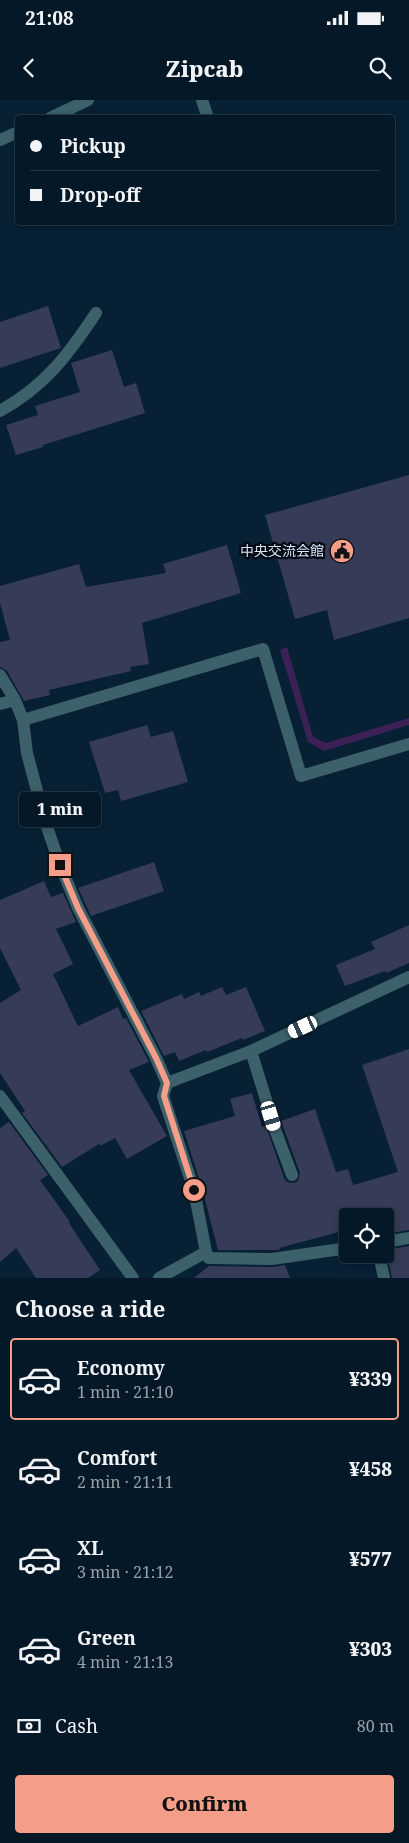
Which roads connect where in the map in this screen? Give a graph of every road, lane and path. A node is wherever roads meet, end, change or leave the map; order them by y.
1 (88, 100) edge
2 (202, 100) edge
3 (56, 115) edge
4 (207, 115) edge
5 (15, 133) edge
6 (0, 140) edge
7 (96, 313) dead end
8 (0, 411) edge
9 (0, 675) edge
10 (15, 700) junction
11 (0, 704) edge
12 (23, 720) junction
13 (409, 744) edge
14 (409, 977) edge
15 (251, 1052) junction
16 (167, 1083) junction
17 (0, 1096) edge
18 (292, 1175) dead end
19 (409, 1238) edge
20 (394, 1240) edge
21 (339, 1249) edge
22 (206, 1252) junction
23 (381, 1263) edge
24 (132, 1278) edge
25 (159, 1278) edge
26 (384, 1278) edge

1 - 3 street
2 - 4 street
5 - 6 street
7 - 8 street
9 - 10 street
10 - 11 street
10 - 12 street
12 - 13 street
12 - 16 street
14 - 15 street
15 - 16 street
15 - 18 street
16 - 22 street
17 - 24 street
19 - 20 street
21 - 22 street
22 - 25 street
23 - 26 street

